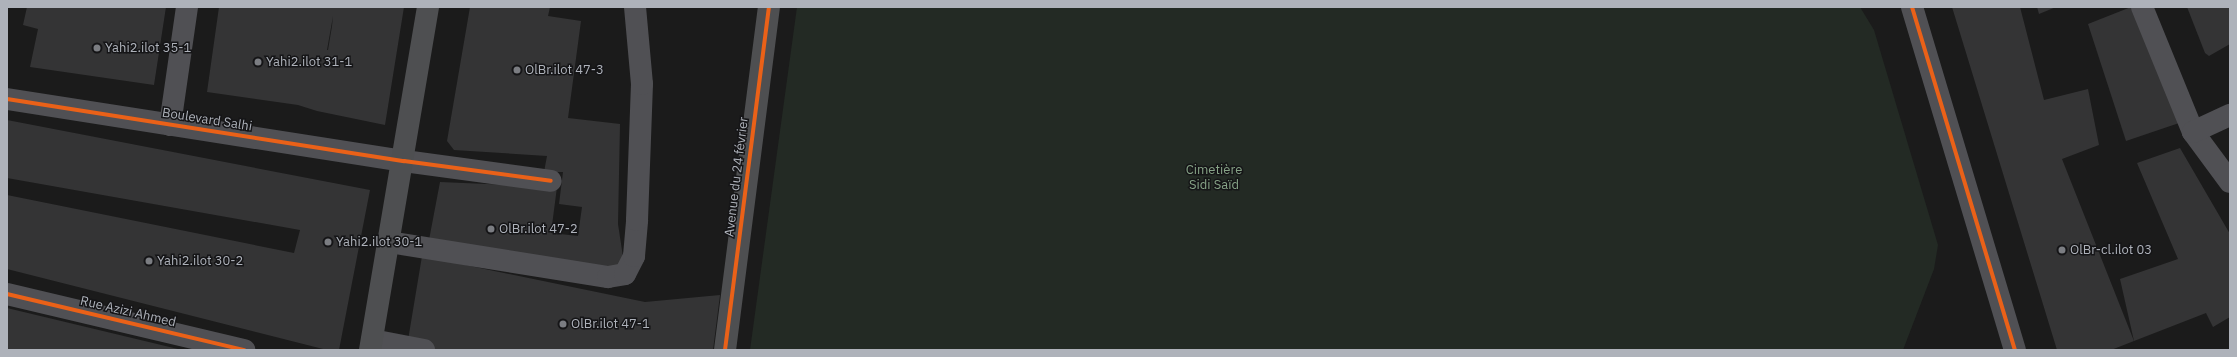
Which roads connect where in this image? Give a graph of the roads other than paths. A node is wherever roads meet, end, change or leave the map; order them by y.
1 (187, 7) edge
2 (428, 7) edge
3 (635, 7) edge
4 (769, 7) edge
5 (1912, 7) edge
6 (2142, 7) edge
7 (7, 99) edge
8 (2230, 115) edge
9 (170, 125) junction
10 (2193, 132) junction
11 (404, 161) junction
12 (551, 181) dead end
13 (2230, 182) edge
14 (389, 242) junction
15 (7, 294) edge
16 (371, 345) edge
17 (244, 350) edge
18 (424, 350) edge
19 (725, 350) edge
20 (2016, 350) edge

1 - 9 street
2 - 11 main road
3 - 14 street
4 - 19 main road, Avenue du 24 février
5 - 20 street
6 - 10 street
7 - 9 street, Boulevard Salhi
8 - 10 street
9 - 11 street, Boulevard Salhi
10 - 13 street
11 - 12 street, Boulevard Salhi
11 - 14 main road
14 - 16 main road
15 - 17 street, Rue Azizi Ahmed
16 - 18 street

